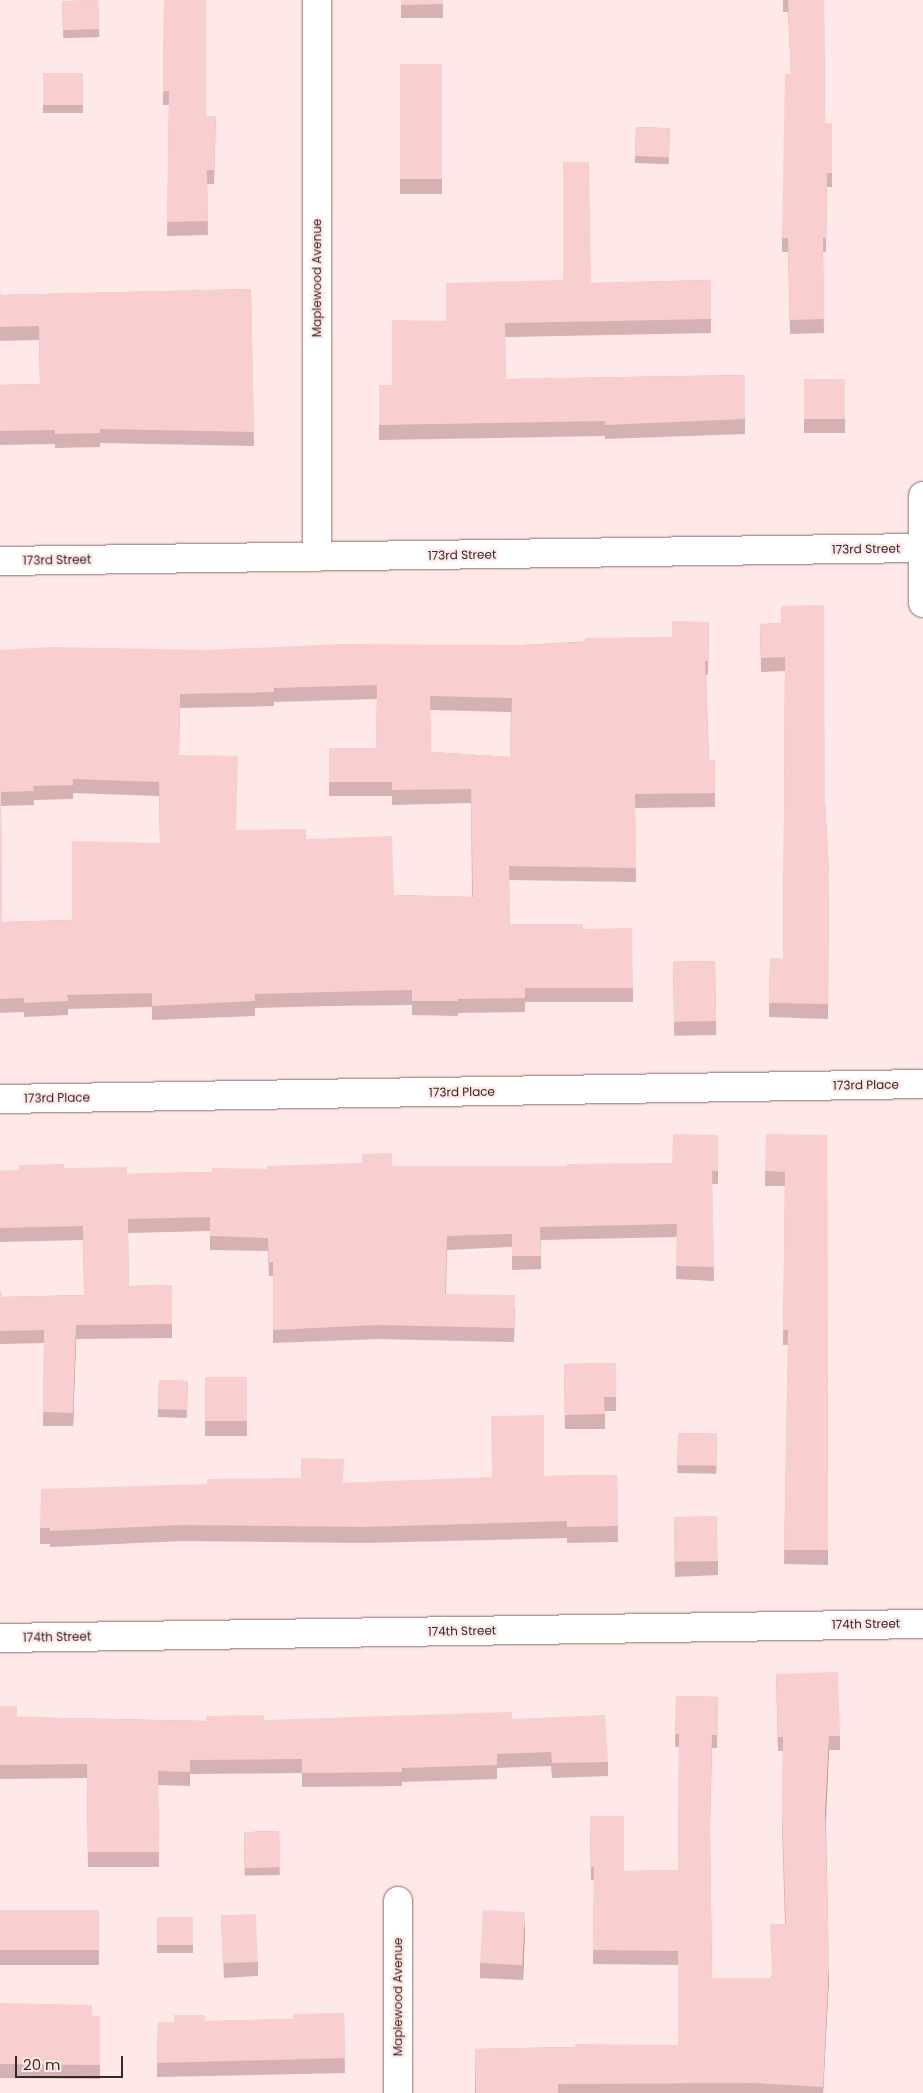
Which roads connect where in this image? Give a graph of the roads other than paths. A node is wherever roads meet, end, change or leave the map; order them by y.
1 (317, 0) edge
2 (923, 496) edge
3 (923, 548) edge
4 (316, 557) junction
5 (0, 561) edge
6 (923, 603) edge
7 (923, 1084) edge
8 (0, 1099) edge
9 (923, 1624) edge
10 (0, 1638) edge
11 (398, 1901) dead end
12 (398, 2093) edge

1 - 4 street, Maplewood Avenue
2 - 3 street
3 - 4 street, 173rd Street
3 - 6 street
4 - 5 street, 173rd Street
7 - 8 street, 173rd Place
9 - 10 street, 174th Street
11 - 12 street, Maplewood Avenue

